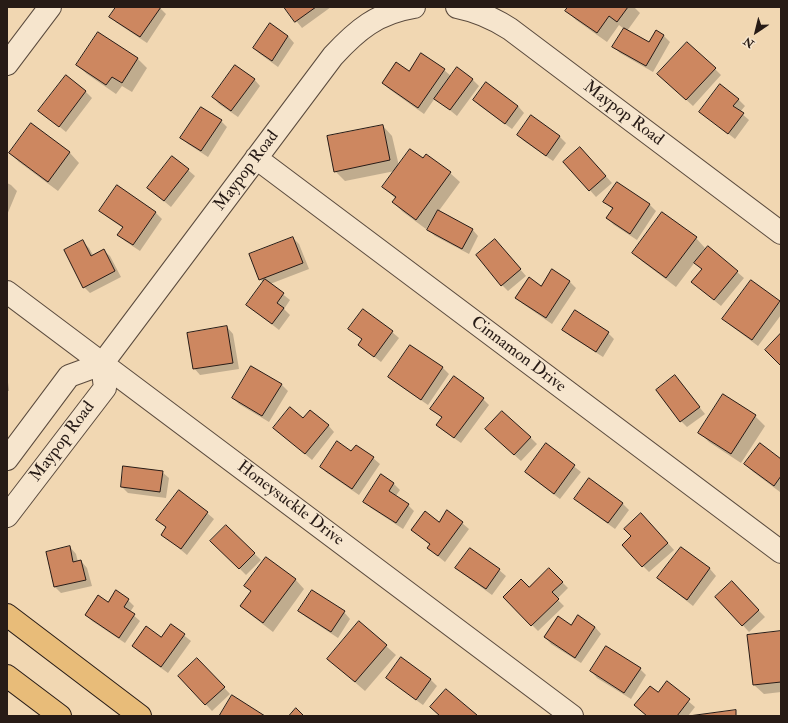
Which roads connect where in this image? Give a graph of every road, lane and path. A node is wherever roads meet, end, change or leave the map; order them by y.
1 (50, 7) edge
2 (414, 7) edge
3 (457, 7) edge
4 (7, 64) edge
5 (256, 158) junction
6 (781, 233) edge
7 (7, 292) edge
8 (102, 364) junction
9 (7, 459) edge
10 (7, 516) edge
11 (781, 552) edge
12 (7, 615) edge
13 (7, 676) edge
14 (60, 716) edge
15 (140, 716) edge
16 (572, 716) edge

1 - 4 street
2 - 5 street, Maypop Road
3 - 6 street, Maypop Road
5 - 8 street, Maypop Road
5 - 11 street, Cinnamon Drive
7 - 8 street, Honeysuckle Drive
8 - 9 street, Maypop Road
8 - 10 street, Maypop Road
8 - 16 street, Honeysuckle Drive
12 - 15 main road
13 - 14 main road

